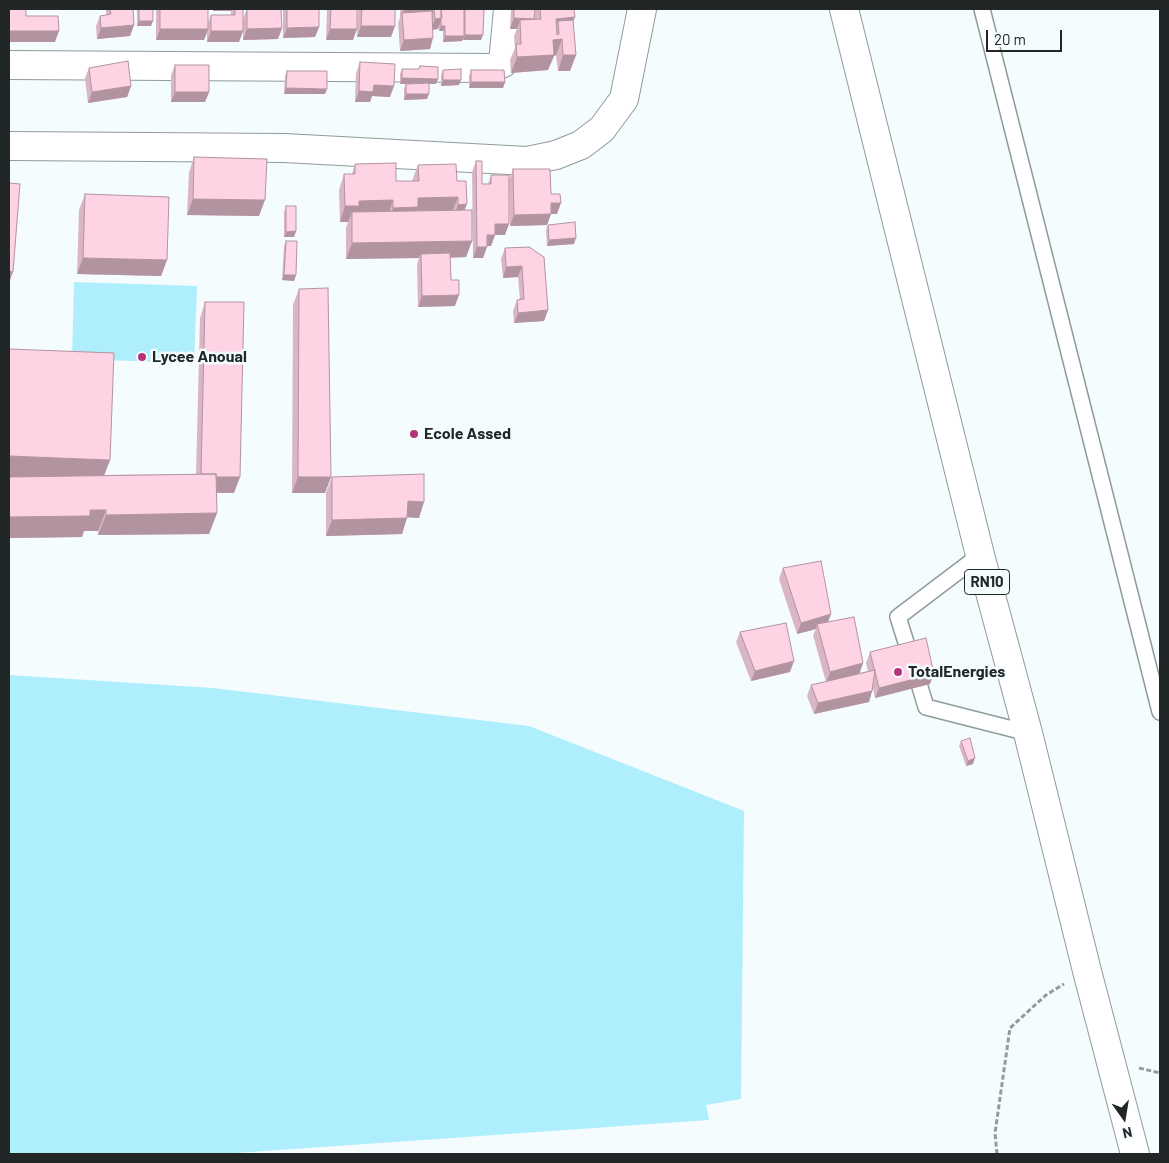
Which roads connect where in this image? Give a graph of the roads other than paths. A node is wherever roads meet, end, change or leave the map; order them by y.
1 (508, 9) edge
2 (642, 9) edge
3 (844, 9) edge
4 (982, 9) edge
5 (9, 65) edge
6 (9, 146) edge
7 (980, 555) junction
8 (909, 652) edge
9 (920, 687) edge
10 (1160, 712) edge
11 (1028, 733) junction
12 (1135, 1154) edge

1 - 5 street
2 - 6 street
3 - 7 street, RN10
4 - 10 lane
7 - 8 lane
7 - 11 street, RN10
9 - 11 lane
11 - 12 street, RN10

